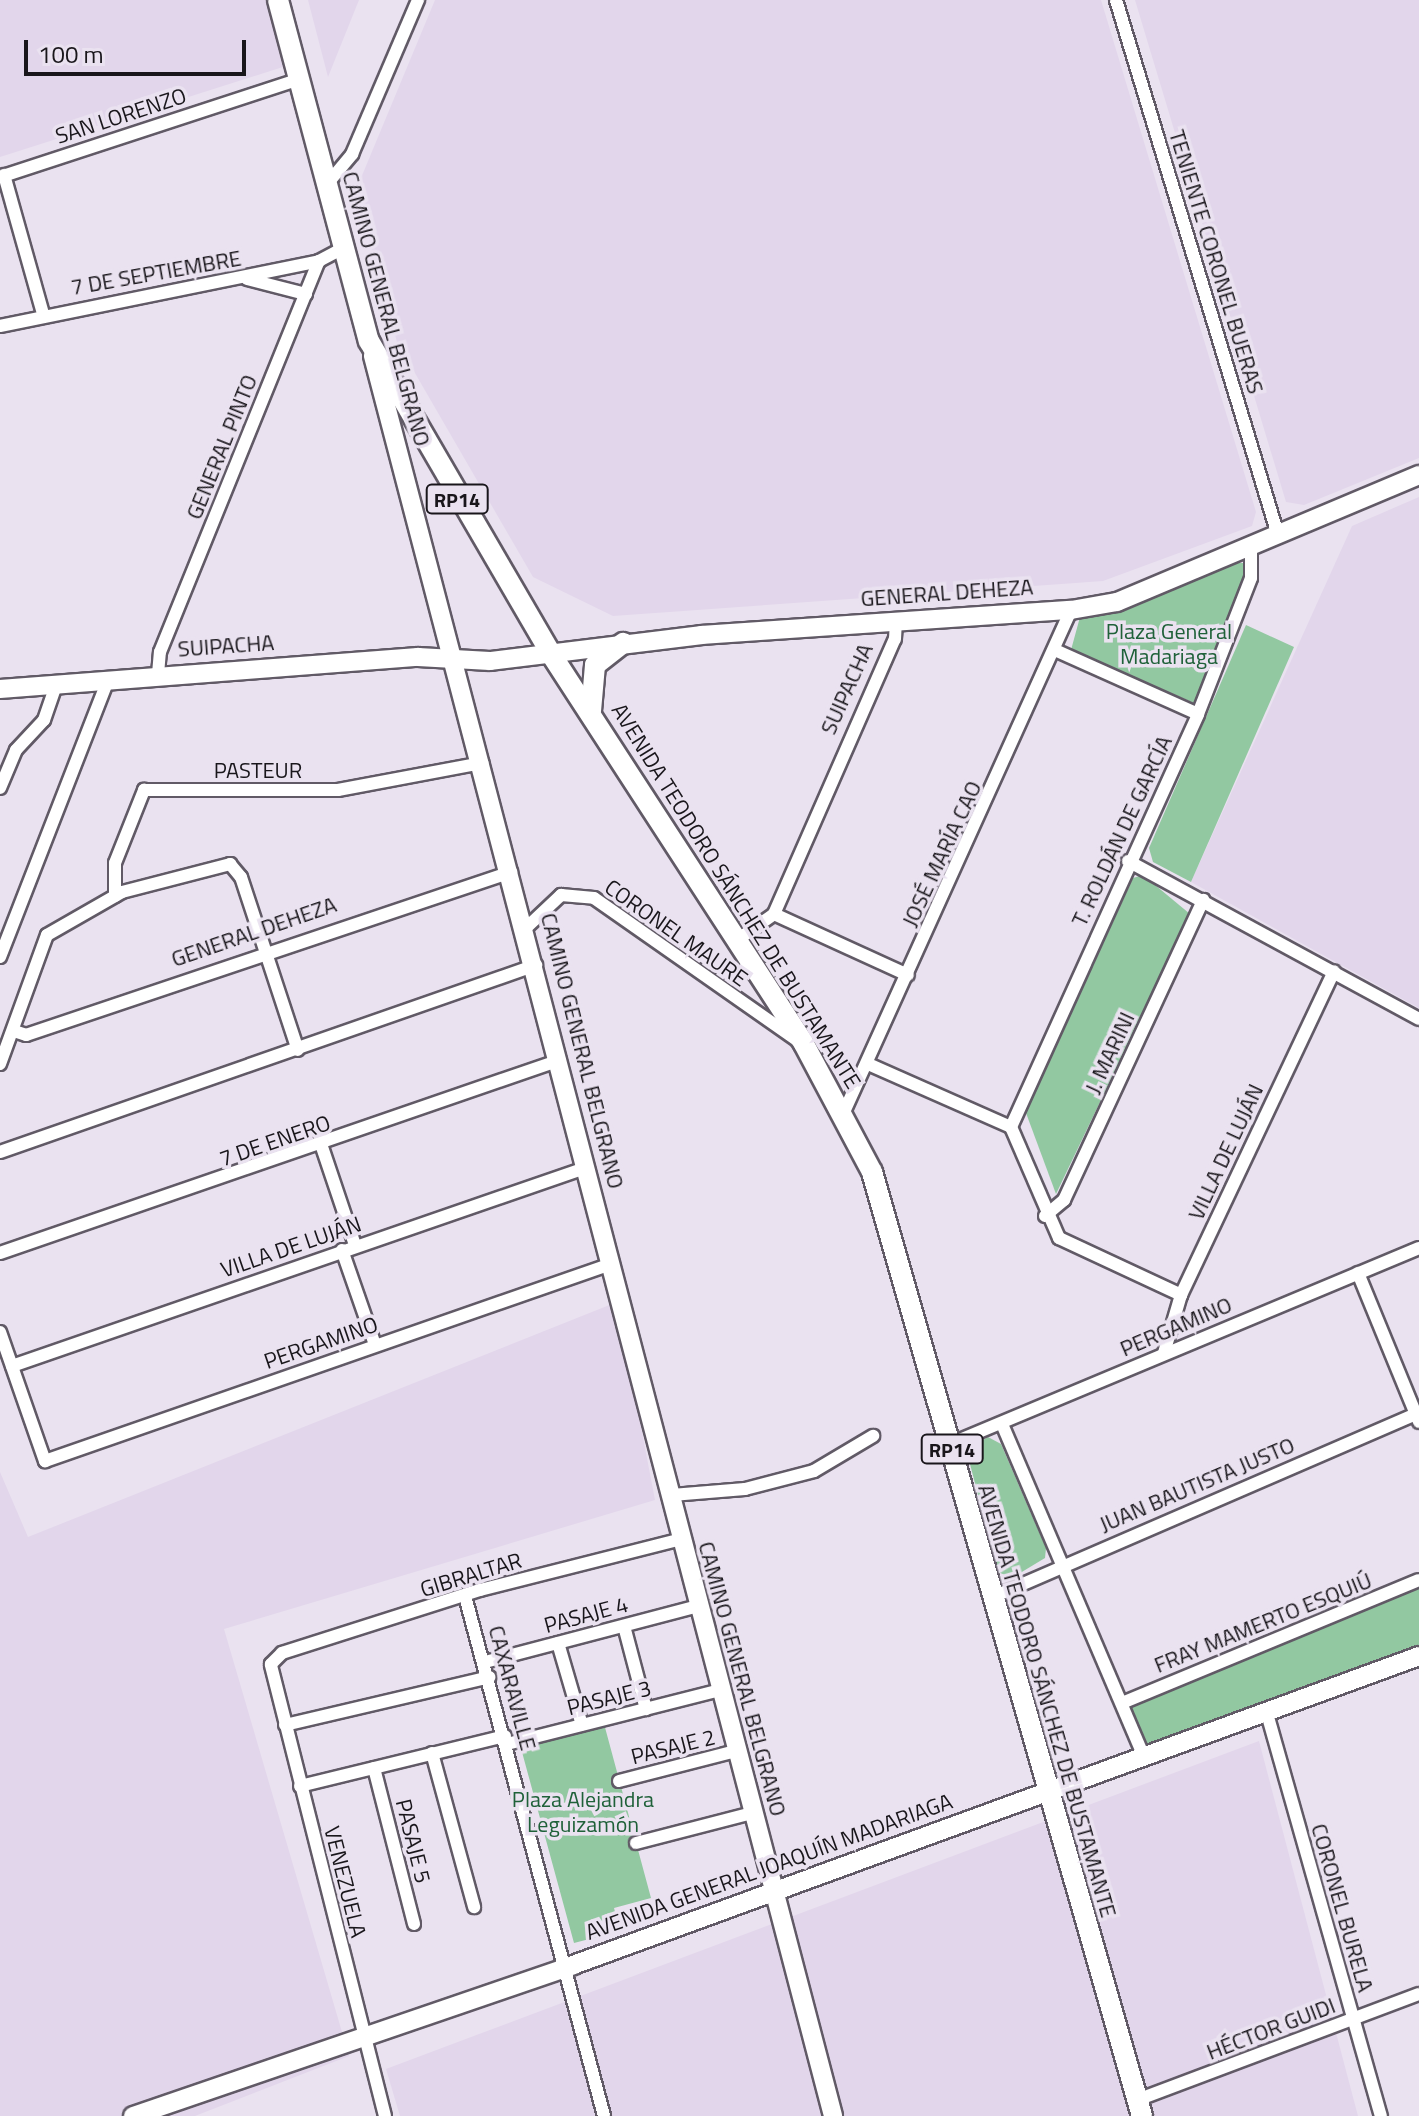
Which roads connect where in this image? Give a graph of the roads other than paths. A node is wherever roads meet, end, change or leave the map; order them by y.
1 (278, 0) edge
2 (418, 0) edge
3 (1116, 0) edge
4 (299, 79) junction
5 (2, 176) edge
6 (328, 183) junction
7 (343, 248) junction
8 (319, 261) junction
9 (240, 278) junction
10 (306, 294) junction
11 (43, 314) junction
12 (0, 326) edge
13 (369, 341) junction
14 (1419, 475) edge
15 (1278, 535) junction
16 (1251, 547) junction
17 (1071, 610) junction
18 (896, 620) junction
19 (623, 643) junction
20 (1057, 651) junction
21 (551, 654) junction
22 (455, 659) junction
23 (158, 674) junction
24 (108, 680) junction
25 (56, 686) junction
26 (0, 689) edge
27 (591, 711) junction
28 (1198, 714) junction
29 (482, 763) junction
30 (0, 788) edge
31 (1128, 861) junction
32 (511, 872) junction
33 (115, 896) junction
34 (1203, 900) junction
35 (774, 914) junction
36 (527, 927) junction
37 (740, 938) junction
38 (265, 953) junction
39 (0, 957) edge
40 (536, 965) junction
41 (1334, 971) junction
42 (908, 975) junction
43 (1419, 1019) edge
44 (14, 1031) junction
45 (804, 1044) junction
46 (298, 1050) junction
47 (560, 1060) junction
48 (0, 1064) edge
49 (868, 1064) junction
50 (844, 1112) junction
51 (1011, 1127) junction
52 (1, 1147) edge
53 (322, 1147) junction
54 (585, 1168) junction
55 (1045, 1216) junction
56 (348, 1247) junction
57 (1419, 1248) edge
58 (0, 1253) edge
59 (611, 1264) junction
60 (1358, 1273) junction
61 (1181, 1295) junction
62 (0, 1332) edge
63 (375, 1345) junction
64 (1164, 1353) junction
65 (12, 1366) junction
66 (1418, 1417) edge
67 (1002, 1424) junction
68 (873, 1436) dead end
69 (950, 1444) junction
70 (672, 1495) junction
71 (681, 1539) junction
72 (1061, 1565) junction
73 (1419, 1580) edge
74 (465, 1596) junction
75 (993, 1597) junction
76 (698, 1606) junction
77 (624, 1626) junction
78 (558, 1643) junction
79 (1419, 1656) edge
80 (275, 1658) joint
81 (485, 1662) junction
82 (489, 1677) junction
83 (720, 1690) junction
84 (1122, 1703) junction
85 (646, 1709) junction
86 (1266, 1710) junction
87 (285, 1725) junction
88 (582, 1725) junction
89 (506, 1740) junction
90 (736, 1751) junction
91 (432, 1753) junction
92 (1143, 1755) junction
93 (374, 1768) junction
94 (619, 1781) dead end
95 (300, 1786) junction
96 (1046, 1791) junction
97 (752, 1813) junction
98 (636, 1843) dead end
99 (774, 1893) junction
100 (474, 1907) dead end
101 (414, 1924) dead end
102 (569, 1966) junction
103 (1419, 1994) edge
104 (1353, 2019) junction
105 (364, 2036) junction
106 (1139, 2108) edge
107 (133, 2116) edge
108 (385, 2116) edge
109 (604, 2116) edge
110 (833, 2116) edge
111 (1381, 2116) edge

1 - 4 main road, CAMINO GENERAL BELGRANO / RP14
2 - 6 street
3 - 15 street, TENIENTE CORONEL BUERAS
4 - 5 street, SAN LORENZO
4 - 6 main road, CAMINO GENERAL BELGRANO / RP14
5 - 11 street
6 - 7 main road, CAMINO GENERAL BELGRANO / RP14
7 - 8 street
7 - 13 main road, CAMINO GENERAL BELGRANO / RP14
8 - 9 street, 7 DE SEPTIEMBRE
8 - 10 street, GENERAL PINTO
9 - 10 street
9 - 11 street, 7 DE SEPTIEMBRE
10 - 23 street, GENERAL PINTO
11 - 12 street, 7 DE SEPTIEMBRE
13 - 21 main road, AVENIDA TEODORO SÁNCHEZ DE BUSTAMANTE / RP14
13 - 22 street, CAMINO GENERAL BELGRANO
14 - 15 street, GENERAL DEHEZA
15 - 16 street, GENERAL DEHEZA
16 - 17 street, GENERAL DEHEZA
16 - 28 street, T. ROLDÁN DE GARCÍA
17 - 18 street, GENERAL DEHEZA
17 - 20 street, JOSÉ MARÍA CAO
18 - 19 street, GENERAL DEHEZA
18 - 35 street, SUIPACHA
19 - 21 street, GENERAL DEHEZA
19 - 27 main road
20 - 28 street
20 - 42 street, JOSÉ MARÍA CAO
21 - 22 street, GENERAL DEHEZA
21 - 27 main road, AVENIDA TEODORO SÁNCHEZ DE BUSTAMANTE / RP14
22 - 23 street, SUIPACHA
22 - 29 street, CAMINO GENERAL BELGRANO
23 - 24 street, SUIPACHA
24 - 25 street, SUIPACHA
24 - 39 street
25 - 26 street, SUIPACHA
25 - 30 street
27 - 37 main road, AVENIDA TEODORO SÁNCHEZ DE BUSTAMANTE / RP14
28 - 31 street, T. ROLDÁN DE GARCÍA
29 - 32 street, CAMINO GENERAL BELGRANO
29 - 33 street, PASTEUR
31 - 34 street
31 - 51 street, T. ROLDÁN DE GARCÍA
32 - 36 street, CAMINO GENERAL BELGRANO
32 - 38 street, GENERAL DEHEZA
33 - 38 street
33 - 44 street
34 - 41 street
34 - 55 street, J. MARINI
35 - 37 street
35 - 42 street
36 - 40 street, CAMINO GENERAL BELGRANO
36 - 45 street, CORONEL MAURE
37 - 45 main road, AVENIDA TEODORO SÁNCHEZ DE BUSTAMANTE / RP14
38 - 44 street, GENERAL DEHEZA
38 - 46 street
40 - 46 street
40 - 47 street, CAMINO GENERAL BELGRANO
41 - 43 street
41 - 61 street, VILLA DE LUJÁN
42 - 49 street, JOSÉ MARÍA CAO
44 - 48 street
45 - 50 main road, AVENIDA TEODORO SÁNCHEZ DE BUSTAMANTE / RP14
46 - 52 street
47 - 53 street, 7 DE ENERO
47 - 54 street, CAMINO GENERAL BELGRANO
49 - 50 street, JOSÉ MARÍA CAO
49 - 51 street
50 - 69 main road, AVENIDA TEODORO SÁNCHEZ DE BUSTAMANTE / RP14
51 - 55 street
53 - 56 street
53 - 58 street, 7 DE ENERO
54 - 56 street, VILLA DE LUJÁN
54 - 59 street, CAMINO GENERAL BELGRANO
55 - 61 street
56 - 63 street
56 - 65 street, VILLA DE LUJÁN
57 - 60 street, PERGAMINO
59 - 63 street, PERGAMINO
59 - 70 street, CAMINO GENERAL BELGRANO
60 - 64 street, PERGAMINO
60 - 66 street
61 - 64 street, VILLA DE LUJÁN
62 - 65 street
63 - 65 street, PERGAMINO
64 - 67 street, PERGAMINO
66 - 72 street, JUAN BAUTISTA JUSTO
67 - 69 street, PERGAMINO
67 - 72 street
68 - 70 street
69 - 75 main road, AVENIDA TEODORO SÁNCHEZ DE BUSTAMANTE / RP14
70 - 71 street, CAMINO GENERAL BELGRANO
71 - 74 street, GIBRALTAR
71 - 76 street, CAMINO GENERAL BELGRANO
72 - 75 street, JUAN BAUTISTA JUSTO
72 - 84 street
73 - 84 street, FRAY MAMERTO ESQUIÚ
74 - 80 street, GIBRALTAR
74 - 81 street, CAXARAVILLE
75 - 96 main road, AVENIDA TEODORO SÁNCHEZ DE BUSTAMANTE / RP14
76 - 77 street, PASAJE 4
76 - 83 street, CAMINO GENERAL BELGRANO
77 - 78 street, PASAJE 4
77 - 85 street
78 - 81 street, PASAJE 4
78 - 88 street
79 - 86 street, AVENIDA GENERAL JOAQUÍN MADARIAGA
80 - 87 street, VENEZUELA
81 - 82 street, CAXARAVILLE
82 - 87 street
82 - 89 street, CAXARAVILLE
83 - 85 street, PASAJE 3
83 - 90 street, CAMINO GENERAL BELGRANO
84 - 92 street
85 - 88 street, PASAJE 3
86 - 92 street, AVENIDA GENERAL JOAQUÍN MADARIAGA
86 - 104 street, CORONEL BURELA
87 - 95 street, VENEZUELA
88 - 89 street, PASAJE 3
89 - 91 street, PASAJE 3
89 - 102 street, CAXARAVILLE
90 - 94 street, PASAJE 2
90 - 97 street, CAMINO GENERAL BELGRANO
91 - 93 street, PASAJE 3
91 - 100 street
92 - 96 street, AVENIDA GENERAL JOAQUÍN MADARIAGA
93 - 95 street, PASAJE 3
93 - 101 street, PASAJE 5
95 - 105 street, VENEZUELA
96 - 99 street, AVENIDA GENERAL JOAQUÍN MADARIAGA
96 - 106 main road, AVENIDA TEODORO SÁNCHEZ DE BUSTAMANTE / RP14
97 - 98 street
97 - 99 street, CAMINO GENERAL BELGRANO
99 - 102 street, AVENIDA GENERAL JOAQUÍN MADARIAGA
99 - 110 street, CAMINO GENERAL BELGRANO
102 - 105 street, AVENIDA GENERAL JOAQUÍN MADARIAGA
102 - 109 street, CAXARAVILLE
103 - 104 street, HÉCTOR GUIDI
104 - 106 street, HÉCTOR GUIDI
104 - 111 street, CORONEL BURELA
105 - 107 street, AVENIDA GENERAL JOAQUÍN MADARIAGA
105 - 108 street, VENEZUELA

